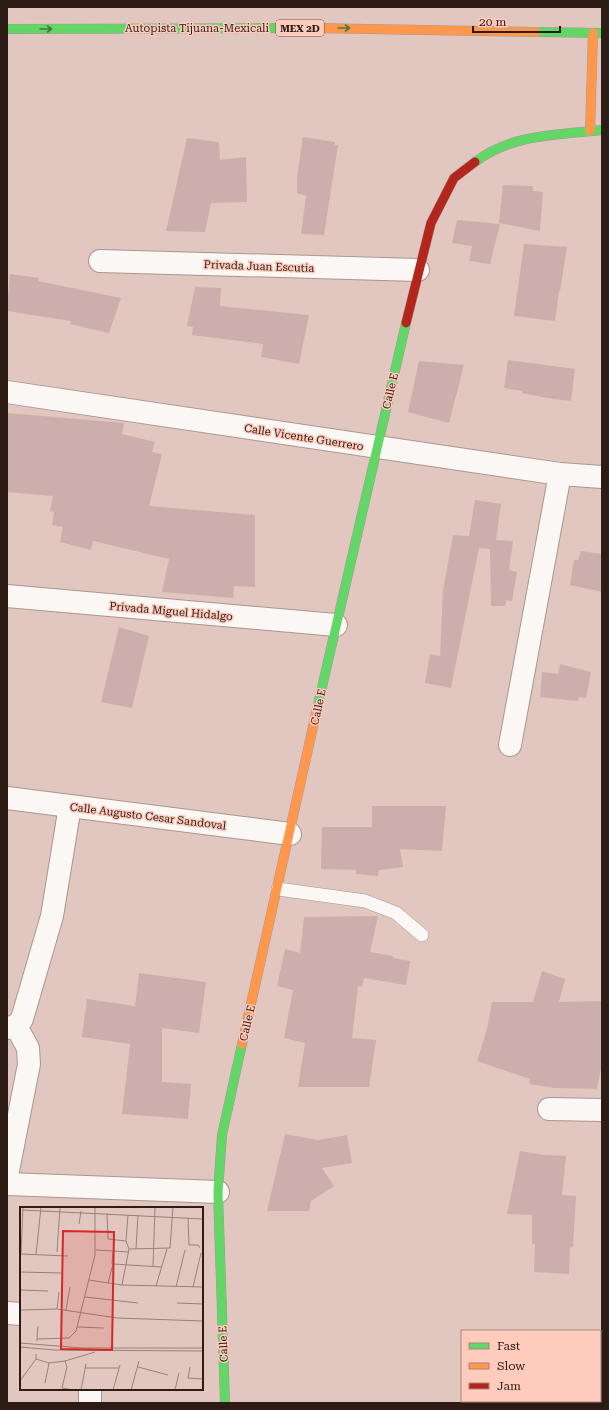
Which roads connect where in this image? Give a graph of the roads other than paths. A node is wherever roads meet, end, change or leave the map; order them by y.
1 (7, 29) edge
2 (598, 33) edge
3 (602, 130) edge
4 (590, 131) junction
5 (100, 261) dead end
6 (418, 270) junction
7 (7, 392) edge
8 (377, 448) junction
9 (560, 474) junction
10 (602, 477) edge
11 (7, 596) edge
12 (336, 625) junction
13 (510, 745) dead end
14 (7, 798) edge
15 (70, 806) junction
16 (290, 834) junction
17 (278, 889) junction
18 (422, 935) dead end
19 (12, 1027) edge
20 (548, 1109) dead end
21 (602, 1110) edge
22 (7, 1176) edge
23 (7, 1184) edge
24 (218, 1192) junction
25 (7, 1313) edge
26 (20, 1314) edge
27 (90, 1390) edge
28 (90, 1403) edge
29 (226, 1403) edge

1 -> 2 main road, Autopista Tijuana-Mexicali / MEX 2D
2 - 4 main road
3 - 4 main road, Calle E
4 - 6 main road, Calle E
5 - 6 street, Privada Juan Escutia
6 - 8 main road, Calle E
7 - 8 street, Calle Vicente Guerrero
8 - 9 street, Calle Vicente Guerrero
8 - 12 main road, Calle E
9 - 10 street, Calle Vicente Guerrero
9 - 13 street
11 - 12 street, Privada Miguel Hidalgo
12 - 16 main road, Calle E
14 - 15 street, Calle Augusto Cesar Sandoval
15 - 16 street, Calle Augusto Cesar Sandoval
15 - 19 street
16 - 17 main road, Calle E
17 - 18 lane
17 - 24 main road, Calle E
19 - 22 street
20 - 21 street
23 - 24 street
24 - 29 main road, Calle E
25 - 26 street
27 - 28 street

